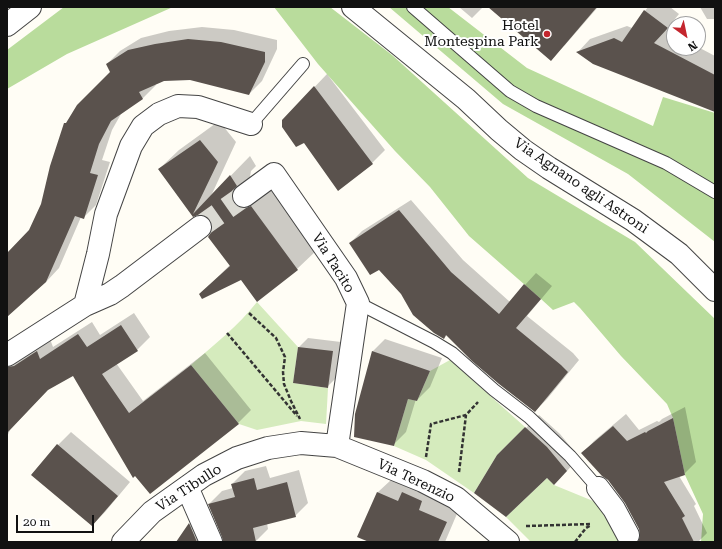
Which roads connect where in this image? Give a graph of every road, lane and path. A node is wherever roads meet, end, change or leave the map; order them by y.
1 (30, 7) edge
2 (353, 7) edge
3 (413, 7) edge
4 (7, 25) edge
5 (303, 64) dead end
6 (251, 124) joint
7 (715, 192) edge
8 (244, 196) tunnel mouth
9 (200, 227) tunnel mouth
10 (715, 290) edge
11 (358, 304) junction
12 (84, 305) junction
13 (248, 313) dead end
14 (227, 333) dead end
15 (7, 355) edge
16 (494, 390) junction
17 (466, 415) junction
18 (337, 446) junction
19 (423, 481) junction
20 (187, 487) junction
21 (598, 488) joint
22 (456, 498) junction
23 (591, 524) dead end
24 (628, 535) dead end
25 (507, 541) edge
26 (122, 542) edge
27 (211, 542) edge

1 - 4 street
2 - 10 street, Via Agnano agli Astroni
3 - 7 lane
5 - 6 lane
6 - 12 street
8 - 11 street, Via Tacito
9 - 12 street
11 - 16 lane
11 - 18 street, Via Tacito
12 - 15 street
13 - 14 path
16 - 17 path
16 - 21 lane
17 - 19 path
17 - 22 path
18 - 19 street, Via Terenzio
18 - 20 street, Via Tibullo
19 - 22 street, Via Terenzio
20 - 26 street, Via Tibullo
20 - 27 street
21 - 24 street
22 - 25 street, Via Terenzio
23 - 25 path

